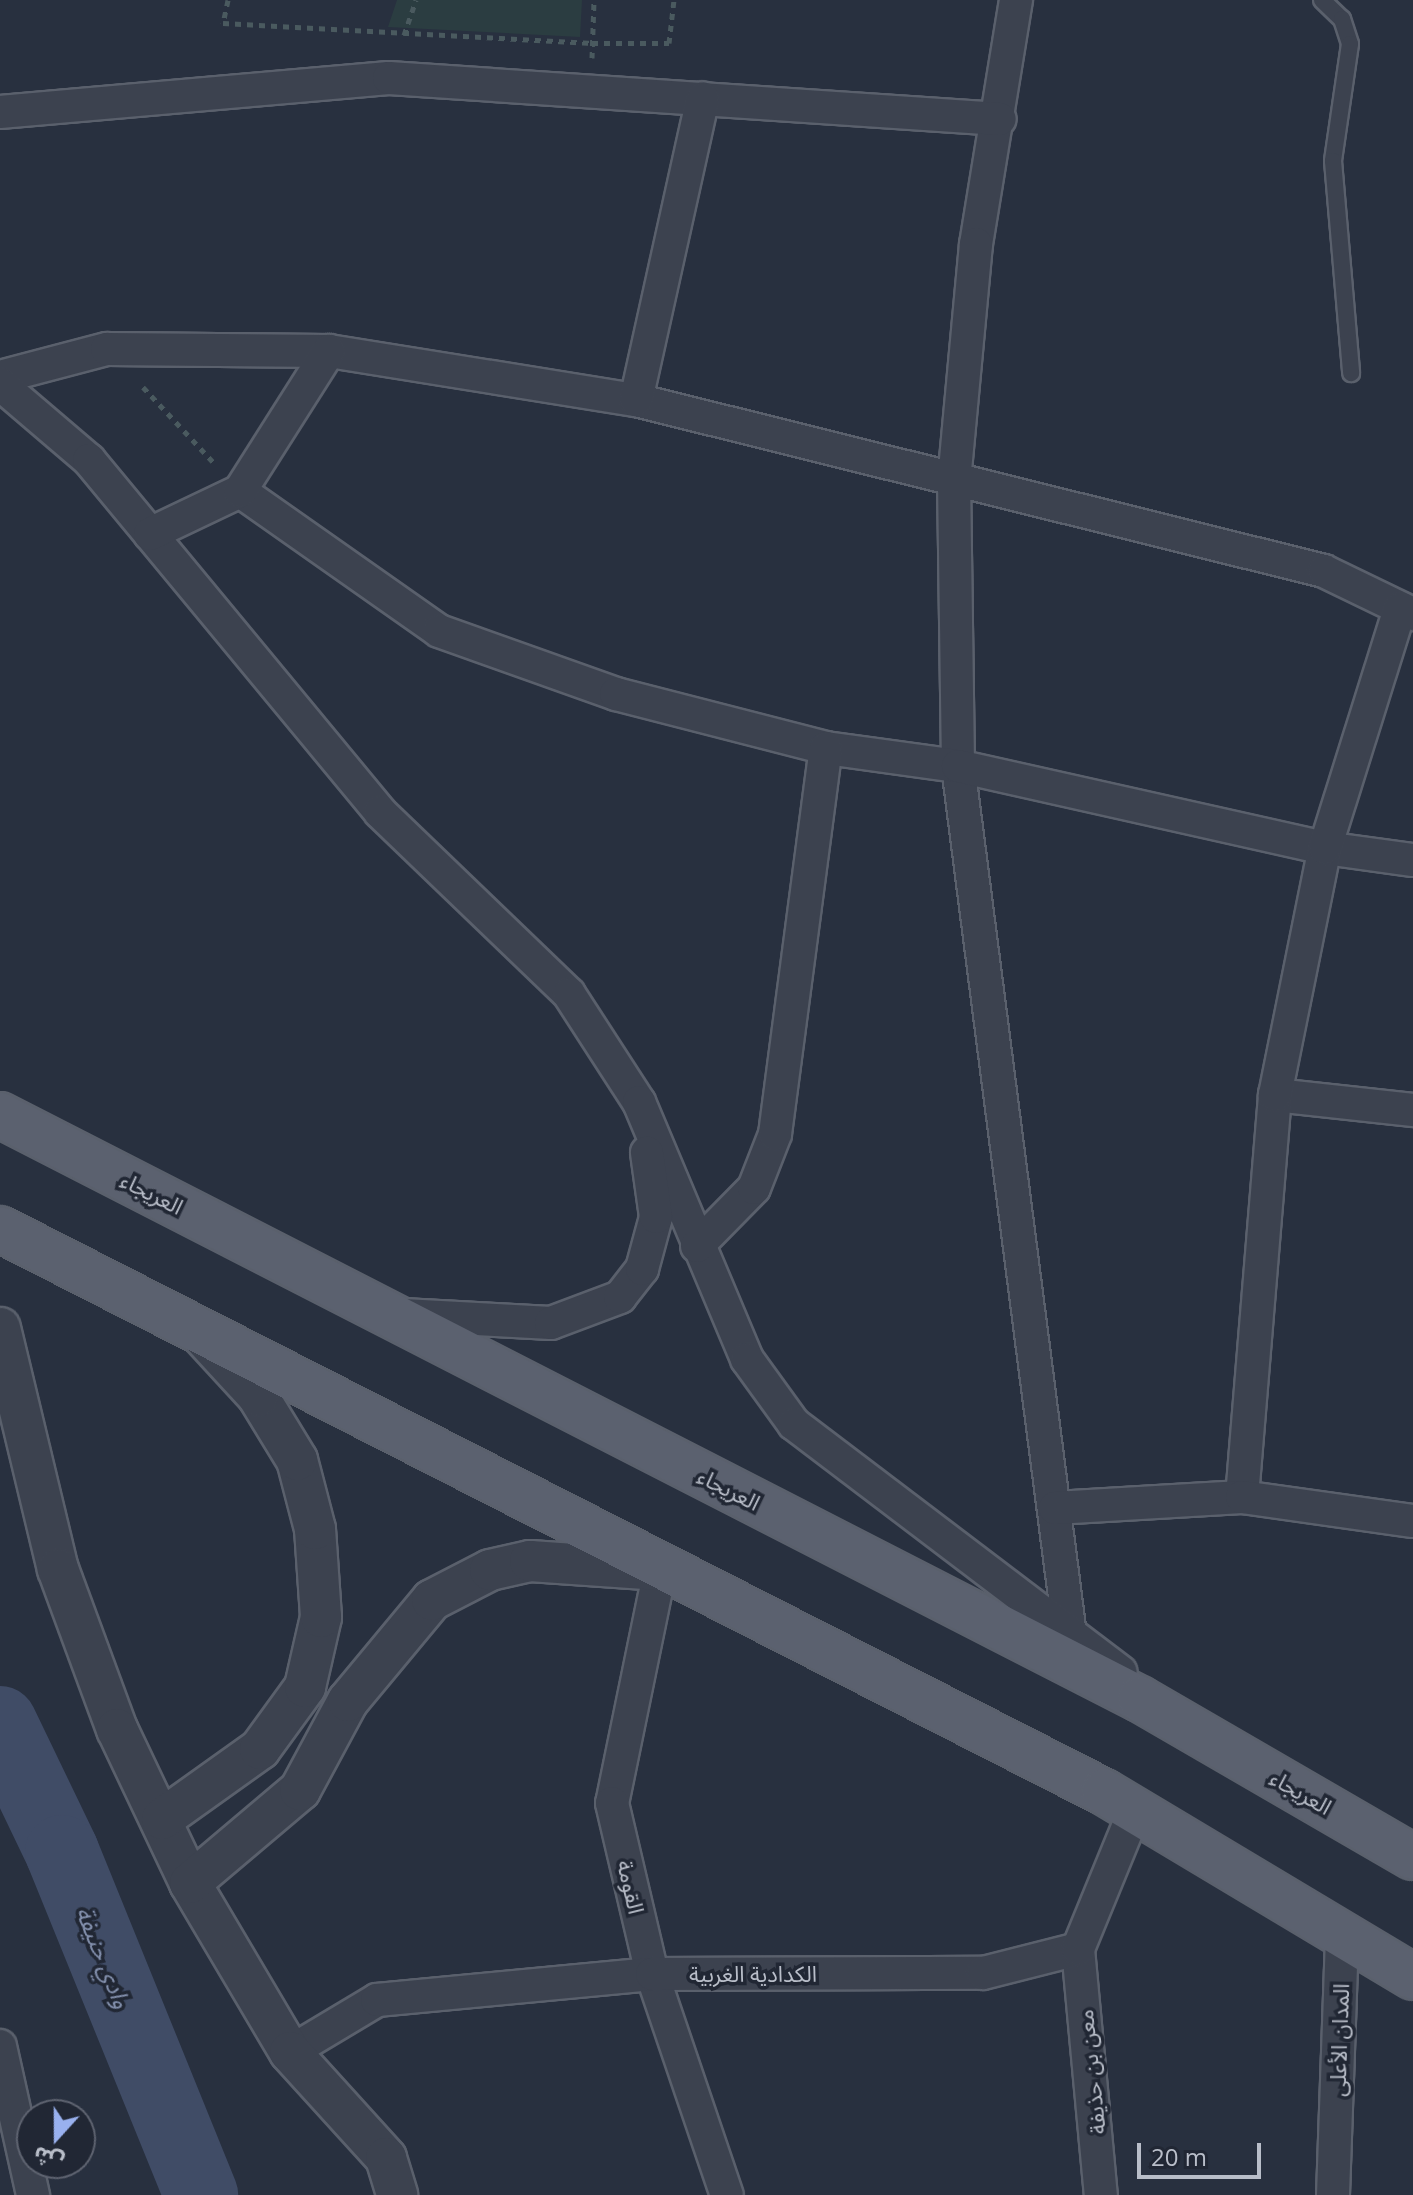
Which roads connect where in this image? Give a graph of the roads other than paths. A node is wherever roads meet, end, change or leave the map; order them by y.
1 (1016, 0) edge
2 (1322, 0) edge
3 (703, 98) junction
4 (0, 112) edge
5 (1000, 119) junction
6 (329, 351) junction
7 (1351, 373) dead end
8 (0, 377) edge
9 (0, 384) edge
10 (636, 400) junction
11 (954, 479) junction
12 (240, 491) junction
13 (150, 534) junction
14 (1407, 611) edge
15 (826, 748) junction
16 (958, 766) junction
17 (1325, 848) junction
18 (1413, 860) edge
19 (1275, 1095) junction
20 (639, 1102) junction
21 (1413, 1110) edge
22 (19, 1125) edge
23 (0, 1229) edge
24 (697, 1246) junction
25 (388, 1314) junction
26 (0, 1328) edge
27 (196, 1328) junction
28 (1242, 1497) junction
29 (1055, 1508) junction
30 (1413, 1521) edge
31 (660, 1570) junction
32 (1070, 1635) junction
33 (1220, 1745) junction
34 (1135, 1810) junction
35 (162, 1819) junction
36 (1413, 1857) edge
37 (190, 1883) junction
38 (1342, 1934) junction
39 (1078, 1949) junction
40 (652, 1974) junction
41 (1413, 1977) edge
42 (0, 2046) edge
43 (290, 2052) junction
44 (33, 2195) edge
45 (397, 2195) edge
46 (727, 2195) edge
47 (1101, 2195) edge
48 (1333, 2195) edge

1 - 5 street
2 - 7 lane
3 - 4 street
3 - 5 street
3 - 10 street
5 - 11 street
6 - 8 street
6 - 10 street
6 - 12 street
9 - 13 street
10 - 11 street
11 - 14 street
11 - 16 street
12 - 13 street
12 - 15 street
13 - 20 street
14 - 17 street
15 - 16 street
15 - 24 street
16 - 17 street
16 - 29 street
17 - 18 street
17 - 19 street
19 - 21 street
19 - 28 street
20 - 24 street
20 - 25 street
22 - 25 main road, العريجاء
23 - 27 main road
24 - 32 street
25 - 33 main road, العريجاء
26 - 35 street
27 - 31 main road
27 - 35 street
28 - 29 street
28 - 30 street
29 - 32 street
31 - 34 main road
31 - 37 street
31 - 40 street, القومة
32 - 33 street
33 - 36 main road, العريجاء
34 - 38 main road
34 - 39 street
35 - 37 street
37 - 43 street
38 - 41 main road
38 - 48 street, المدان الأعلى
39 - 40 street, الكدادية الغربية
39 - 47 street, معن بن حذيفة
40 - 43 street, الكدادية الغربية
40 - 46 street, القومة
42 - 44 street
43 - 45 street

